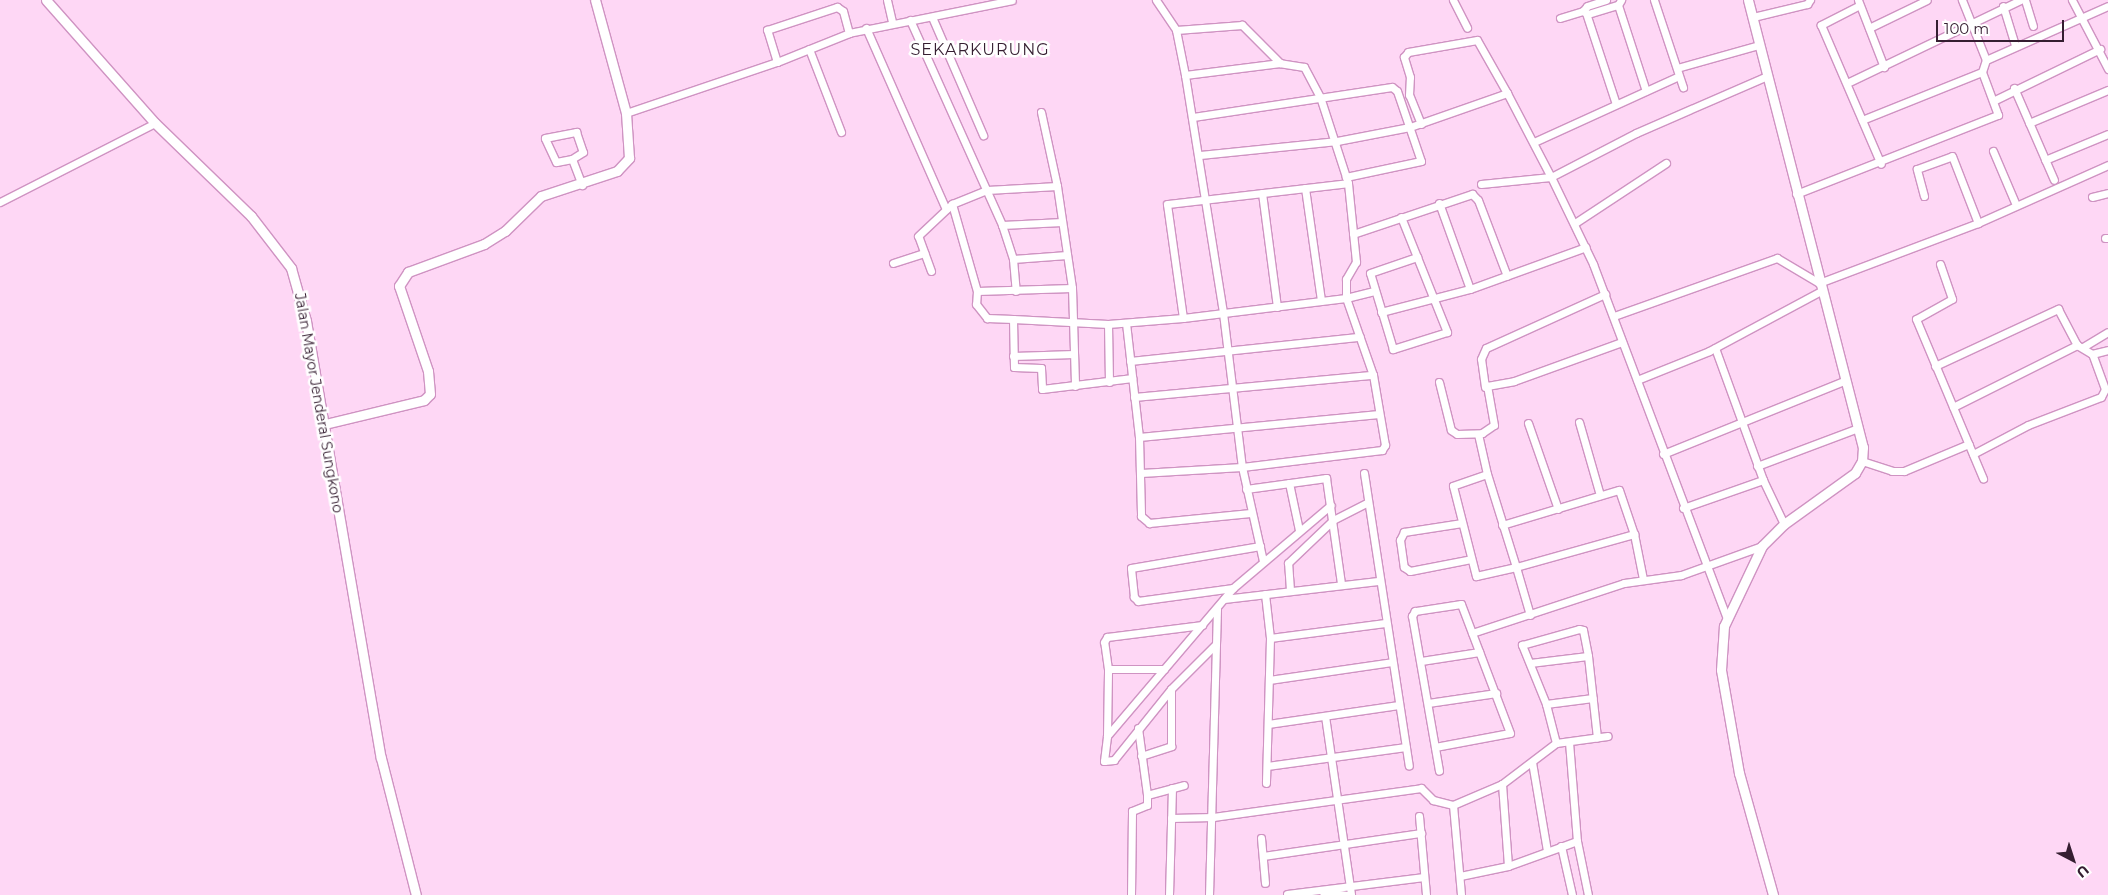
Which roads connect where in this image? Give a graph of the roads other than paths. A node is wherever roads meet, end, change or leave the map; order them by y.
1 (46, 0) edge
2 (595, 0) edge
3 (887, 0) edge
4 (1012, 0) edge
5 (1156, 0) edge
6 (1453, 0) edge
7 (1606, 0) edge
8 (1654, 0) edge
9 (1748, 0) edge
10 (1810, 0) edge
11 (1927, 0) edge
12 (1962, 0) edge
13 (2020, 0) edge
14 (2025, 0) edge
15 (2072, 0) edge
16 (1620, 2) edge
17 (1858, 3) edge
18 (2003, 6) junction
19 (2108, 6) edge
20 (1585, 12) junction
21 (932, 17) junction
22 (1753, 17) junction
23 (2078, 17) junction
24 (1560, 18) dead end
25 (910, 20) junction
26 (892, 22) junction
27 (1969, 24) junction
28 (2033, 26) dead end
29 (866, 28) junction
30 (1467, 28) dead end
31 (1869, 28) junction
32 (1176, 30) junction
33 (849, 33) junction
34 (1759, 45) junction
35 (2015, 46) junction
36 (809, 49) junction
37 (2100, 49) junction
38 (1986, 60) junction
39 (776, 62) junction
40 (1280, 63) junction
41 (1884, 66) junction
42 (2108, 69) edge
43 (1678, 72) junction
44 (1982, 72) junction
45 (1185, 75) junction
46 (1767, 76) junction
47 (1847, 84) junction
48 (1683, 87) dead end
49 (2014, 88) junction
50 (1646, 90) junction
51 (2108, 90) edge
52 (1507, 93) junction
53 (1320, 96) junction
54 (1994, 100) junction
55 (1616, 104) junction
56 (1041, 112) dead end
57 (626, 113) junction
58 (1192, 117) junction
59 (1862, 120) junction
60 (155, 123) junction
61 (2029, 123) junction
62 (1420, 124) junction
63 (1410, 127) junction
64 (841, 132) dead end
65 (2108, 134) edge
66 (983, 135) dead end
67 (1337, 141) junction
68 (1534, 142) junction
69 (1993, 151) dead end
70 (1200, 155) junction
71 (572, 158) junction
72 (2045, 160) junction
73 (1666, 163) dead end
74 (1881, 164) junction
75 (2108, 165) edge
76 (1551, 177) junction
77 (1347, 180) junction
78 (2054, 180) dead end
79 (1481, 184) dead end
80 (582, 185) junction
81 (1057, 186) junction
82 (1305, 188) junction
83 (986, 190) junction
84 (1262, 193) junction
85 (2108, 193) edge
86 (1796, 194) junction
87 (1924, 196) dead end
88 (1206, 197) junction
89 (2092, 197) dead end
90 (0, 202) edge
91 (1439, 203) junction
92 (2016, 204) junction
93 (949, 206) junction
94 (1401, 217) junction
95 (1062, 222) junction
96 (1576, 223) junction
97 (1978, 223) junction
98 (1002, 225) junction
99 (1353, 234) junction
100 (1586, 247) junction
101 (924, 252) junction
102 (1067, 255) junction
103 (1417, 257) junction
104 (1013, 259) junction
105 (893, 262) dead end
106 (1940, 264) dead end
107 (931, 271) dead end
108 (1507, 276) junction
109 (1820, 287) junction
110 (1072, 288) junction
111 (1470, 290) junction
112 (977, 291) junction
113 (1016, 291) junction
114 (1374, 291) junction
115 (1605, 294) junction
116 (1346, 298) junction
117 (1433, 298) junction
118 (1321, 301) junction
119 (1278, 307) junction
120 (1380, 312) junction
121 (1224, 313) junction
122 (1614, 316) junction
123 (1182, 318) junction
124 (1013, 319) junction
125 (1072, 322) junction
126 (1126, 322) junction
127 (1108, 324) junction
128 (2108, 332) edge
129 (1360, 337) junction
130 (1622, 342) junction
131 (2080, 346) junction
132 (1715, 348) junction
133 (2108, 350) edge
134 (1228, 352) junction
135 (1074, 354) junction
136 (2092, 354) junction
137 (1013, 356) junction
138 (1130, 361) junction
139 (1936, 366) junction
140 (1373, 375) junction
141 (1132, 378) junction
142 (1637, 380) junction
143 (1846, 380) junction
144 (1109, 382) junction
145 (1439, 382) dead end
146 (1075, 386) junction
147 (1485, 388) junction
148 (1232, 390) junction
149 (1134, 397) junction
150 (1953, 407) junction
151 (1379, 414) junction
152 (1742, 419) junction
153 (1579, 422) dead end
154 (325, 424) junction
155 (1528, 424) dead end
156 (1858, 428) junction
157 (1237, 429) junction
158 (1478, 434) junction
159 (1139, 437) junction
160 (1969, 444) junction
161 (1664, 454) junction
162 (1973, 454) junction
163 (1862, 461) junction
164 (1757, 466) junction
165 (1242, 467) junction
166 (1141, 473) junction
167 (1364, 473) dead end
168 (1487, 474) junction
169 (1983, 478) dead end
170 (1763, 480) junction
171 (1289, 483) junction
172 (1246, 489) junction
173 (1600, 495) junction
174 (1367, 503) junction
175 (1331, 505) junction
176 (1683, 508) junction
177 (1558, 509) junction
178 (1251, 512) junction
179 (1333, 520) junction
180 (1462, 522) junction
181 (1784, 524) junction
182 (1502, 525) junction
183 (1299, 530) junction
184 (1634, 534) junction
185 (1260, 546) junction
186 (1762, 546) junction
187 (1471, 559) junction
188 (1263, 561) junction
189 (1707, 566) junction
190 (1516, 567) junction
191 (1643, 579) junction
192 (1378, 581) junction
193 (1341, 583) junction
194 (1234, 588) junction
195 (1290, 590) junction
196 (1265, 594) junction
197 (1224, 599) junction
198 (1216, 608) junction
199 (1530, 615) junction
200 (1727, 618) junction
201 (1385, 623) junction
202 (1202, 625) junction
203 (1472, 633) junction
204 (1270, 638) junction
205 (1215, 645) junction
206 (1479, 652) junction
207 (1588, 656) junction
208 (1421, 661) junction
209 (1392, 662) junction
210 (1530, 663) junction
211 (1108, 669) junction
212 (1164, 669) junction
213 (1269, 680) junction
214 (1171, 689) junction
215 (1496, 693) junction
216 (1592, 698) junction
217 (1428, 703) junction
218 (1546, 704) junction
219 (1399, 705) junction
220 (1325, 716) junction
221 (1268, 724) junction
222 (1138, 728) junction
223 (1107, 736) junction
224 (1608, 736) dead end
225 (1596, 738) junction
226 (1569, 742) junction
227 (1556, 743) junction
228 (1406, 747) junction
229 (1435, 747) junction
230 (1141, 756) junction
231 (1331, 757) junction
232 (1532, 762) junction
233 (1267, 766) junction
234 (1409, 766) dead end
235 (1439, 771) dead end
236 (1266, 783) dead end
237 (1502, 784) junction
238 (1184, 785) dead end
239 (1172, 788) junction
240 (1147, 795) junction
241 (1338, 801) junction
242 (1454, 805) junction
243 (1419, 816) dead end
244 (1213, 817) junction
245 (1171, 818) junction
246 (1421, 833) junction
247 (1261, 838) dead end
248 (1577, 841) junction
249 (1344, 845) junction
250 (1561, 846) junction
251 (1547, 851) junction
252 (1263, 856) junction
253 (1508, 866) junction
254 (1460, 876) junction
255 (1424, 877) junction
256 (1265, 883) dead end
257 (1350, 886) junction
258 (1310, 891) junction
259 (1287, 894) edge
260 (416, 895) edge
261 (1131, 895) edge
262 (1169, 895) edge
263 (1209, 895) edge
264 (1350, 895) edge
265 (1426, 895) edge
266 (1461, 895) edge
267 (1572, 895) edge
268 (1588, 895) edge
269 (1773, 895) edge

1 - 60 main road, Jalan Mayor Jenderal Sungkono
2 - 57 main road
3 - 26 street
4 - 21 street
5 - 32 street
6 - 30 street
7 - 20 street
8 - 43 street
9 - 22 main road
10 - 22 street
11 - 31 street
12 - 27 street
13 - 18 street
14 - 28 street
15 - 23 street
16 - 20 street
16 - 50 street
17 - 31 street
17 - 47 street
18 - 27 street
18 - 35 street
19 - 23 street
20 - 24 street
20 - 55 street
21 - 25 street
21 - 66 street
22 - 34 main road
23 - 35 street
23 - 37 street
25 - 26 street
25 - 83 street
26 - 29 street
27 - 38 street
27 - 41 street
29 - 33 street
29 - 93 street
31 - 41 street
32 - 40 street
32 - 45 street
33 - 36 street
33 - 39 street
34 - 43 street
34 - 46 main road
35 - 38 street
36 - 39 street
36 - 64 street
37 - 42 street
37 - 49 street
38 - 44 street
39 - 57 street
40 - 45 street
40 - 53 street
41 - 47 street
43 - 48 street
43 - 50 street
44 - 54 street
44 - 59 street
45 - 58 street
46 - 76 street
46 - 86 main road
47 - 59 street
49 - 54 street
49 - 61 street
50 - 55 street
51 - 61 street
52 - 62 street
52 - 62 street
52 - 68 street
53 - 58 street
53 - 63 street
53 - 67 street
54 - 74 street
55 - 68 street
56 - 81 street
57 - 80 main road
58 - 70 street
59 - 74 street
60 - 90 street
60 - 154 main road, Jalan Mayor Jenderal Sungkono
61 - 72 street
62 - 63 street
63 - 67 street
63 - 77 street
65 - 72 street
67 - 70 street
67 - 77 street
68 - 76 street
69 - 92 street
70 - 88 street
71 - 71 street
71 - 80 street
72 - 78 street
73 - 96 street
74 - 86 street
75 - 92 street
76 - 79 street
76 - 96 street
77 - 82 street
77 - 99 street
80 - 154 main road
81 - 83 street
81 - 95 street
82 - 84 street
82 - 118 street
83 - 93 street
83 - 98 street
84 - 88 street
84 - 119 street
85 - 89 street
86 - 109 main road
87 - 97 street
88 - 121 street
88 - 123 street
91 - 94 street
91 - 108 street
91 - 111 street
92 - 97 street
93 - 101 street
93 - 112 street
94 - 99 street
94 - 103 street
95 - 98 street
95 - 102 street
96 - 100 street
97 - 109 street
98 - 104 street
99 - 116 street
100 - 108 street
100 - 115 street
101 - 105 street
101 - 107 street
102 - 104 street
102 - 110 street
103 - 114 street
103 - 117 street
104 - 113 street
106 - 139 street
108 - 111 street
109 - 122 street
109 - 132 street
109 - 143 main road
110 - 113 street
110 - 125 street
111 - 117 street
112 - 113 street
112 - 124 street
114 - 116 street
114 - 120 street
115 - 122 street
115 - 147 street
116 - 118 street
116 - 129 street
117 - 120 street
117 - 120 street
118 - 119 street
119 - 121 street
121 - 123 street
121 - 134 street
122 - 130 street
123 - 126 street
124 - 125 street
124 - 137 street
125 - 127 street
125 - 135 street
126 - 127 street
126 - 138 street
127 - 144 street
128 - 131 street
129 - 134 street
129 - 140 street
130 - 142 street
130 - 147 street
131 - 136 street
131 - 139 street
131 - 150 street
132 - 142 street
132 - 152 street
133 - 136 street
134 - 138 street
134 - 148 street
135 - 137 street
135 - 146 street
136 - 162 street
137 - 146 street
138 - 141 street
139 - 150 street
140 - 148 street
140 - 151 street
141 - 144 street
141 - 149 street
142 - 161 street
143 - 152 street
143 - 156 main road
144 - 146 street
145 - 158 street
147 - 158 street
148 - 149 street
148 - 157 street
149 - 159 street
150 - 160 street
151 - 157 street
151 - 165 street
152 - 161 street
152 - 164 street
153 - 173 street
154 - 260 main road, Jalan Mayor Jenderal Sungkono
155 - 177 street
156 - 163 main road
156 - 164 street
157 - 159 street
157 - 165 street
158 - 168 street
159 - 166 street
160 - 162 street
160 - 163 street
161 - 176 street
162 - 169 street
163 - 181 main road
164 - 170 street
165 - 166 street
165 - 172 street
166 - 178 street
167 - 174 street
168 - 180 street
168 - 182 street
170 - 176 street
170 - 181 street
171 - 172 street
171 - 175 street
171 - 183 street
172 - 178 street
173 - 177 street
173 - 184 street
174 - 179 street
174 - 192 street
175 - 179 street
175 - 183 street
176 - 189 street
177 - 182 street
178 - 185 street
179 - 193 street
179 - 195 street
180 - 187 street
180 - 187 street
181 - 186 main road
182 - 190 street
183 - 188 street
184 - 190 street
184 - 191 street
185 - 188 street
185 - 194 street
186 - 189 street
186 - 200 main road
187 - 190 street
188 - 194 street
189 - 191 street
189 - 200 street
190 - 199 street
191 - 199 street
192 - 193 street
192 - 201 street
193 - 195 street
194 - 197 street
195 - 196 street
196 - 197 street
196 - 204 street
197 - 198 street
198 - 202 street
198 - 205 street
199 - 203 street
200 - 269 main road
201 - 204 street
201 - 209 street
202 - 211 street
202 - 212 street
203 - 206 street
203 - 208 street
204 - 213 street
205 - 214 street
205 - 244 street
206 - 208 street
206 - 215 street
207 - 210 street
207 - 210 street
207 - 216 street
208 - 217 street
209 - 213 street
209 - 219 street
210 - 218 street
211 - 212 street
211 - 223 street
212 - 223 street
213 - 221 street
214 - 222 street
214 - 230 street
215 - 217 street
215 - 229 street
216 - 218 street
216 - 225 street
217 - 229 street
218 - 227 street
219 - 220 street
219 - 228 street
220 - 221 street
220 - 231 street
221 - 233 street
222 - 223 street
222 - 230 street
224 - 225 street
225 - 226 street
226 - 227 street
226 - 248 street
227 - 232 street
228 - 231 street
228 - 234 street
229 - 235 street
230 - 240 street
231 - 233 street
231 - 241 street
232 - 237 street
232 - 251 street
233 - 236 street
237 - 242 street
237 - 253 street
238 - 239 street
239 - 240 street
239 - 245 street
240 - 261 street
241 - 242 street
241 - 244 street
241 - 249 street
242 - 254 street
243 - 246 street
244 - 245 street
244 - 263 street
245 - 262 street
246 - 249 street
246 - 255 street
247 - 252 street
248 - 250 street
248 - 268 street
249 - 252 street
249 - 257 street
250 - 251 street
250 - 267 street
251 - 253 street
252 - 256 street
253 - 254 street
254 - 266 street
255 - 257 street
255 - 265 street
257 - 258 street
257 - 264 street
258 - 259 street
258 - 264 street

